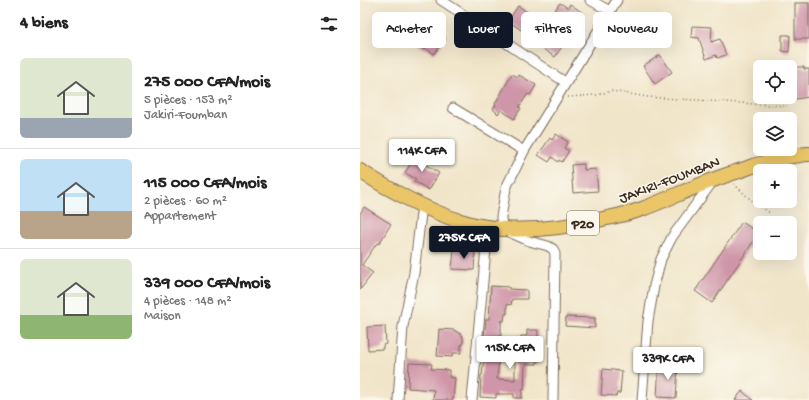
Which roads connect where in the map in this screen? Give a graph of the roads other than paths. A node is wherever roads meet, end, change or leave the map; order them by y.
1 (590, 0) edge
2 (617, 0) edge
3 (444, 1) edge
4 (610, 11) junction
5 (565, 82) junction
6 (453, 108) dead end
7 (524, 151) junction
8 (809, 154) edge
9 (360, 171) edge
10 (721, 177) junction
11 (422, 205) junction
12 (495, 228) junction
13 (398, 400) edge
14 (472, 400) edge
15 (553, 400) edge
16 (642, 400) edge

1 - 4 street
2 - 4 street
3 - 5 street
4 - 5 street
5 - 7 street
6 - 7 street
7 - 12 street
8 - 10 main road, JAKIRI-FOUMBAN / P20
9 - 11 main road, JAKIRI-FOUMBAN / P20
10 - 12 main road, JAKIRI-FOUMBAN / P20
10 - 16 street
11 - 12 main road, JAKIRI-FOUMBAN / P20
11 - 13 street
12 - 14 street
12 - 15 street

